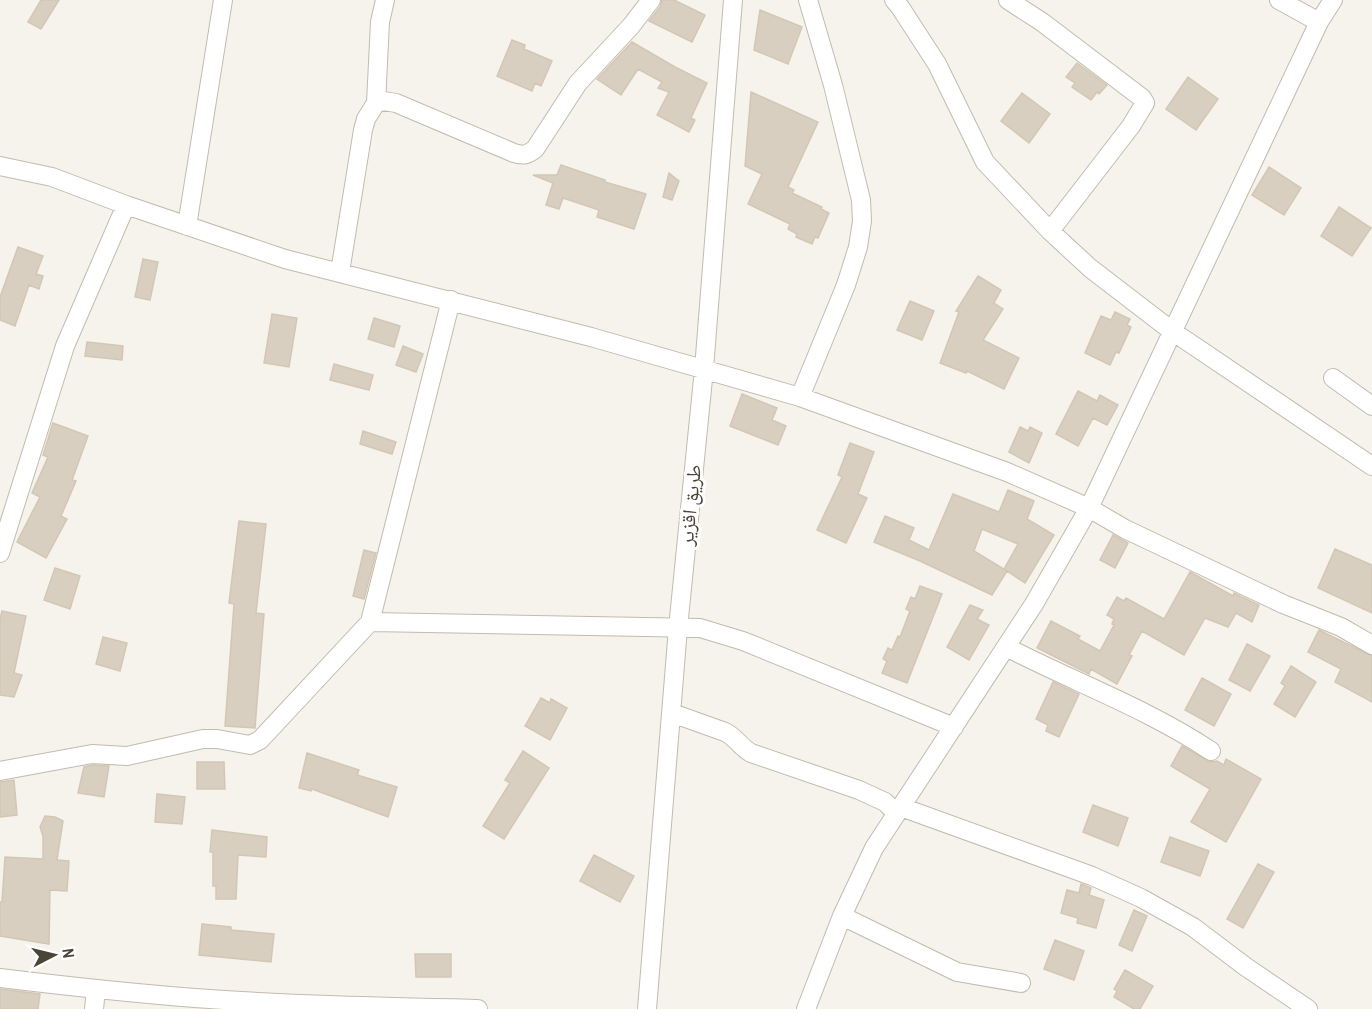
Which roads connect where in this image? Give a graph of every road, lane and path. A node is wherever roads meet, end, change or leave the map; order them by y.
1 (224, 0) edge
2 (385, 0) edge
3 (651, 0) edge
4 (733, 0) edge
5 (808, 0) edge
6 (1008, 0) edge
7 (1279, 0) edge
8 (1333, 0) edge
9 (900, 2) edge
10 (1319, 22) junction
11 (376, 103) junction
12 (0, 166) edge
13 (126, 205) junction
14 (186, 226) junction
15 (1050, 231) junction
16 (340, 272) junction
17 (451, 300) junction
18 (1172, 331) junction
19 (704, 369) junction
20 (1334, 378) dead end
21 (800, 397) junction
22 (1372, 406) edge
23 (1372, 466) edge
24 (1089, 508) junction
25 (0, 554) edge
26 (370, 622) junction
27 (678, 628) junction
28 (1372, 645) edge
29 (1006, 647) junction
30 (672, 713) junction
31 (954, 728) junction
32 (1212, 751) dead end
33 (0, 771) edge
34 (899, 810) junction
35 (842, 916) junction
36 (0, 978) edge
37 (1021, 982) dead end
38 (96, 989) junction
39 (94, 1009) edge
40 (478, 1009) edge
41 (647, 1009) edge
42 (806, 1009) edge
43 (1308, 1009) edge

1 - 14 street
2 - 11 street
3 - 11 street
4 - 19 street, طريق اقزير
5 - 21 street
6 - 15 street
7 - 10 street
8 - 10 street
9 - 15 street
10 - 18 street
11 - 16 street
12 - 13 street
13 - 14 street
13 - 25 street
14 - 16 street
15 - 18 street
16 - 17 street
17 - 19 street
17 - 26 street
18 - 23 street
18 - 24 street
19 - 21 street
19 - 27 street, طريق اقزير
20 - 22 street
21 - 24 street
24 - 28 street
24 - 29 street
26 - 27 street
26 - 33 street
27 - 30 street, طريق اقزير
27 - 31 street
29 - 31 street
29 - 32 street
30 - 34 street
30 - 41 street, طريق اقزير
31 - 34 street
34 - 35 street
34 - 43 street
35 - 37 street
35 - 42 street
36 - 38 street
38 - 39 street
38 - 40 street

